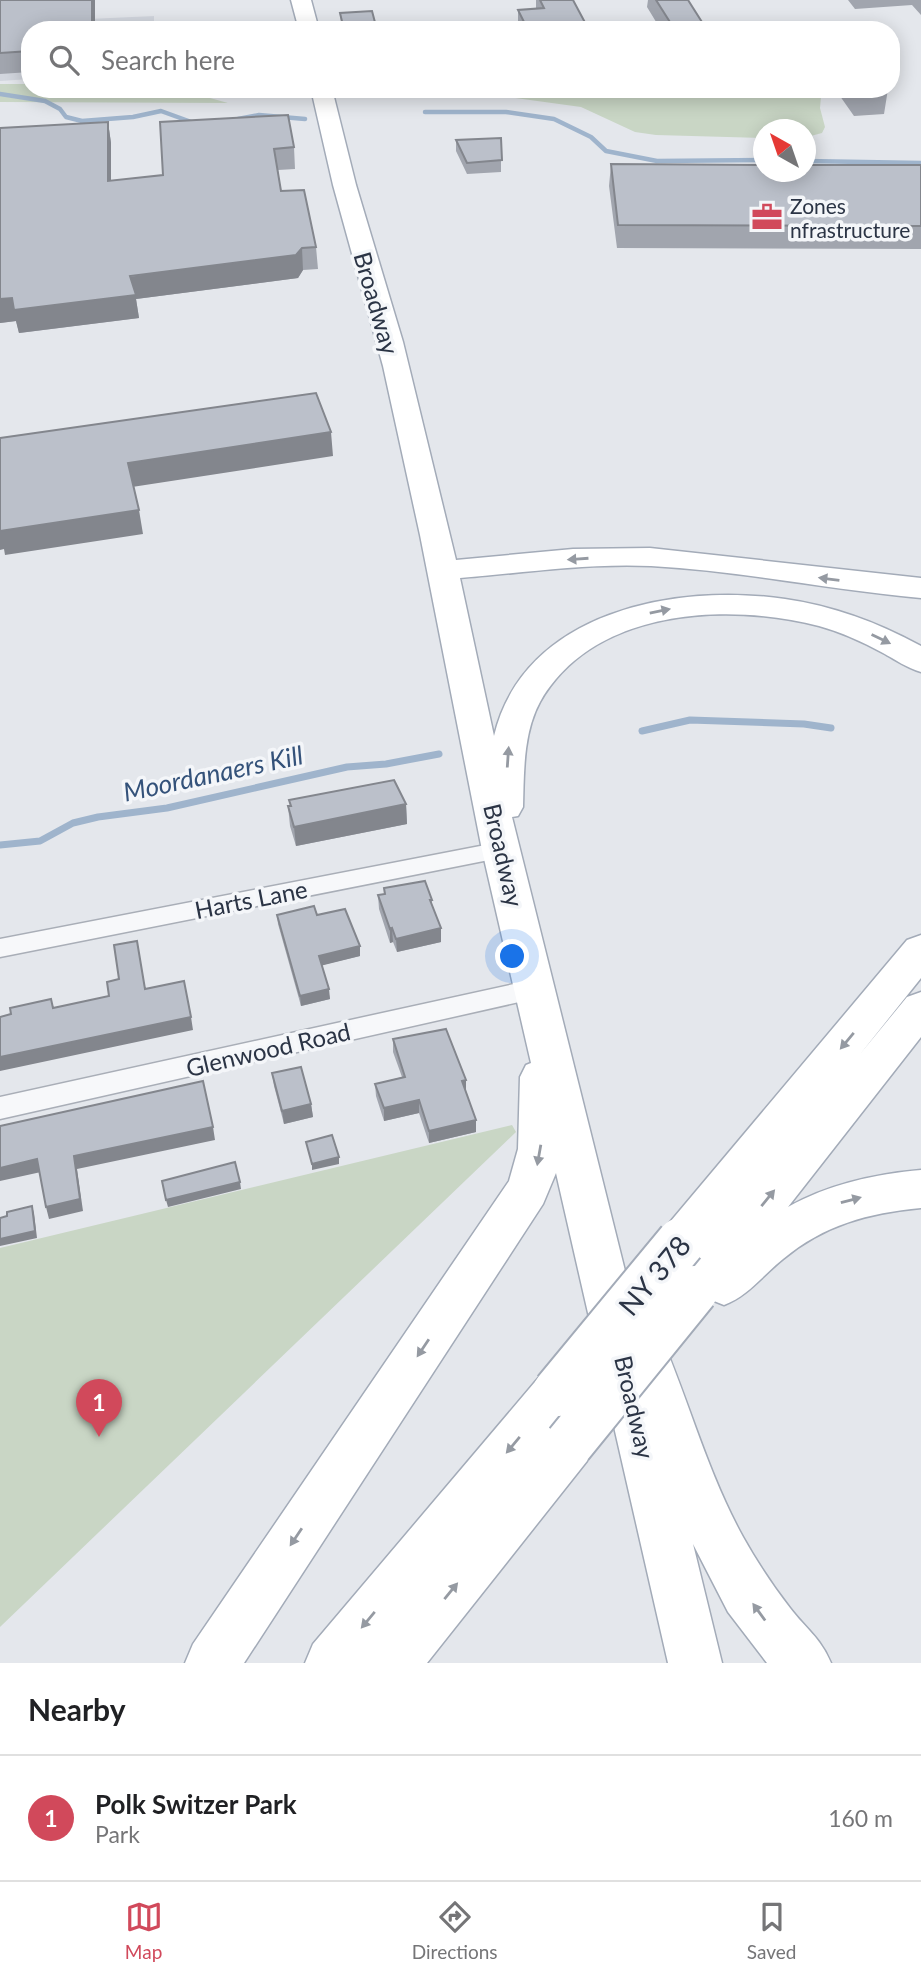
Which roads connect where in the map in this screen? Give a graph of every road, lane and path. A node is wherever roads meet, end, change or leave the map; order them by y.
1 (301, 0) edge
2 (307, 21) edge
3 (323, 98) edge
4 (443, 570) junction
5 (921, 588) edge
6 (921, 661) edge
7 (501, 850) junction
8 (921, 938) edge
9 (0, 948) edge
10 (921, 950) edge
11 (537, 989) junction
12 (902, 1003) edge
13 (0, 1108) edge
14 (921, 1189) edge
15 (589, 1211) junction
16 (696, 1300) junction
17 (212, 1663) edge
18 (332, 1663) edge
19 (392, 1663) edge
20 (695, 1663) edge
21 (804, 1663) edge

1 - 2 main road
3 - 4 main road, Broadway
5 -> 4 main road
4 - 7 main road, Broadway
7 -> 6 main road
7 - 9 street, Harts Lane
7 - 11 main road, Broadway
8 - 12 main road
10 - 12 main road, NY 378 / NY 378
11 - 13 street, Glenwood Road
11 - 15 main road, Broadway
11 -> 17 main road
16 -> 12 main road, NY 378 / NY 378
12 -> 18 main road, NY 378 / NY 378, bridge
16 -> 14 main road
15 - 20 main road, Broadway
21 -> 15 main road
19 -> 16 main road, bridge

